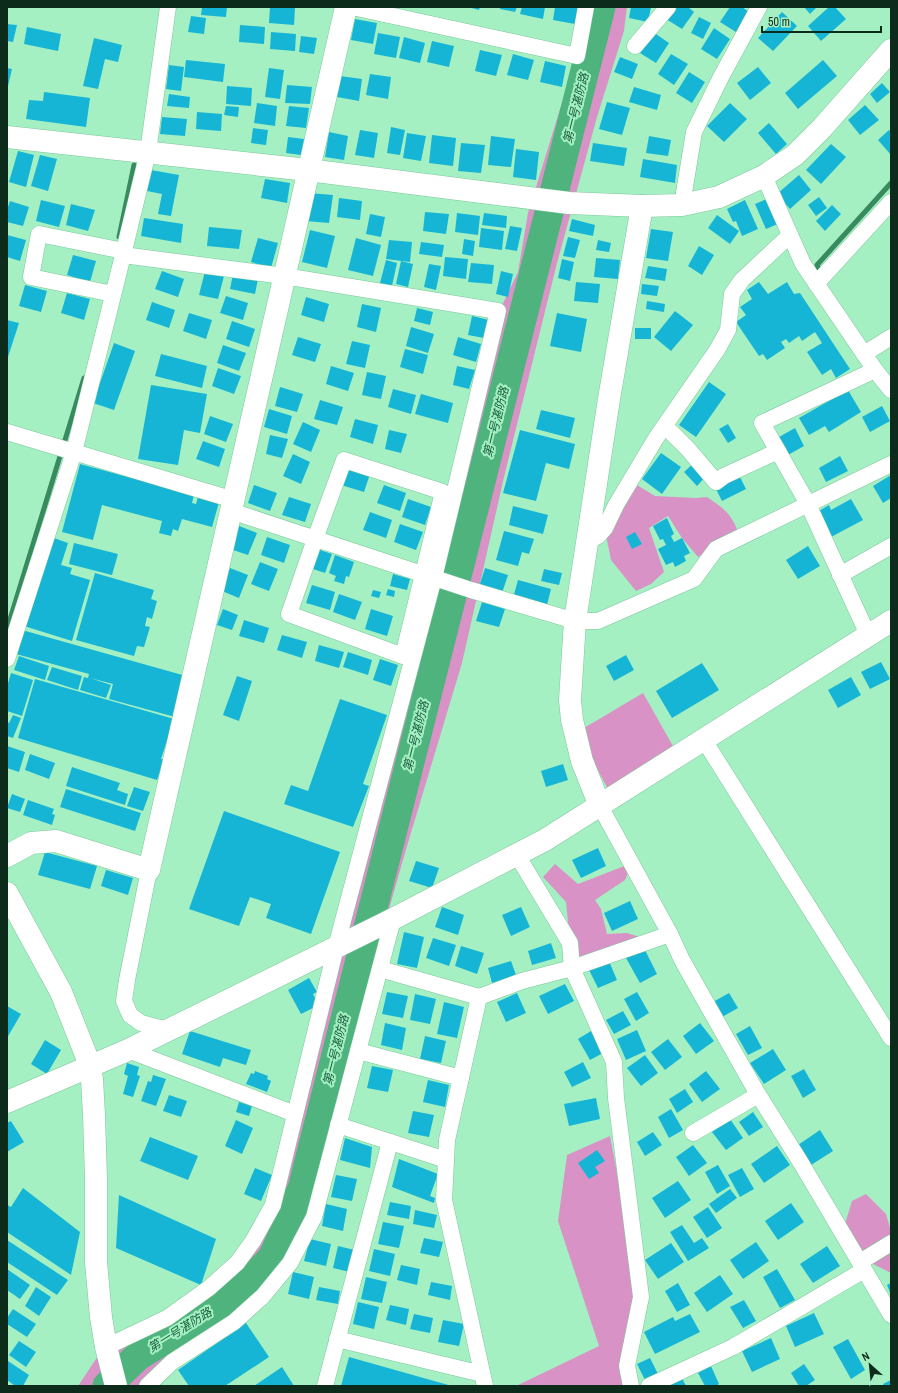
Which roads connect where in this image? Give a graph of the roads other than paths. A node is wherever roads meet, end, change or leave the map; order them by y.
1 (168, 7) edge
2 (346, 7) edge
3 (352, 7) edge
4 (586, 7) edge
5 (668, 7) edge
6 (759, 7) edge
7 (635, 46) dead end
8 (891, 50) edge
9 (7, 137) edge
10 (148, 152) junction
11 (308, 170) junction
12 (764, 176) junction
13 (891, 202) edge
14 (682, 205) junction
15 (642, 206) junction
16 (790, 235) junction
17 (121, 251) junction
18 (284, 276) junction
19 (820, 280) junction
20 (110, 293) junction
21 (891, 337) edge
22 (864, 354) junction
23 (875, 370) junction
24 (891, 390) edge
25 (665, 426) junction
26 (7, 432) edge
27 (778, 451) junction
28 (73, 452) junction
29 (891, 464) edge
30 (808, 504) junction
31 (232, 506) junction
32 (315, 539) junction
33 (587, 542) junction
34 (891, 546) edge
35 (840, 575) junction
36 (432, 578) junction
37 (575, 621) junction
38 (891, 621) edge
39 (868, 635) junction
40 (7, 659) edge
41 (704, 740) junction
42 (600, 806) junction
43 (7, 856) edge
44 (517, 856) junction
45 (149, 870) junction
46 (7, 892) edge
47 (389, 921) junction
48 (670, 934) junction
49 (339, 945) junction
50 (572, 968) junction
51 (380, 969) junction
52 (479, 997) junction
53 (168, 1030) junction
54 (891, 1038) edge
55 (128, 1050) junction
56 (358, 1051) junction
57 (89, 1066) junction
58 (461, 1078) junction
59 (758, 1095) junction
60 (7, 1102) edge
61 (295, 1114) junction
62 (338, 1126) junction
63 (693, 1133) dead end
64 (390, 1142) junction
65 (446, 1160) junction
66 (891, 1243) edge
67 (862, 1266) junction
68 (891, 1315) edge
69 (337, 1339) junction
70 (106, 1351) junction
71 (483, 1380) edge
72 (116, 1386) edge
73 (147, 1386) edge
74 (325, 1386) edge
75 (631, 1386) edge
76 (649, 1386) edge

1 - 10 street
2 - 11 street
3 - 4 street
5 - 7 street
6 - 14 street
8 - 12 street
9 - 10 street
10 - 11 street
10 - 17 street
11 - 15 street
11 - 18 street
12 - 14 street
12 - 16 street
13 - 19 street
14 - 15 street
15 - 33 street
16 - 19 street
16 - 25 street
17 - 18 street
17 - 20 street
17 - 20 street
18 - 31 street
18 - 36 street
19 - 22 street
20 - 28 street
21 - 22 street
22 - 23 street
23 - 24 street
23 - 27 street
25 - 27 street
25 - 33 street
26 - 28 street
27 - 30 street
28 - 31 street
28 - 40 street
29 - 30 street
30 - 35 street
30 - 37 street
31 - 32 street
31 - 45 street
32 - 36 street
32 - 36 street
32 - 36 street
33 - 37 street
34 - 35 street
35 - 39 street
36 - 37 street
36 - 49 street
37 - 42 street
38 - 39 street
39 - 41 street
41 - 42 street
41 - 54 street
42 - 44 street
42 - 48 street
43 - 45 street
44 - 47 street
44 - 50 street
45 - 53 street
46 - 57 street
47 - 49 street
47 - 51 street
48 - 50 street
48 - 59 street
49 - 53 street
49 - 61 street
50 - 52 street
50 - 75 street
51 - 52 street
51 - 56 street
52 - 58 street
53 - 55 street
55 - 57 street
55 - 61 street
56 - 58 street
56 - 62 street
57 - 60 street
57 - 70 street
58 - 65 street
59 - 63 street
59 - 67 street
61 - 70 street
62 - 64 street
62 - 73 street
64 - 65 street
64 - 69 street
65 - 71 street
66 - 67 street
67 - 68 street
67 - 76 street
69 - 71 street
69 - 74 street
70 - 72 street

